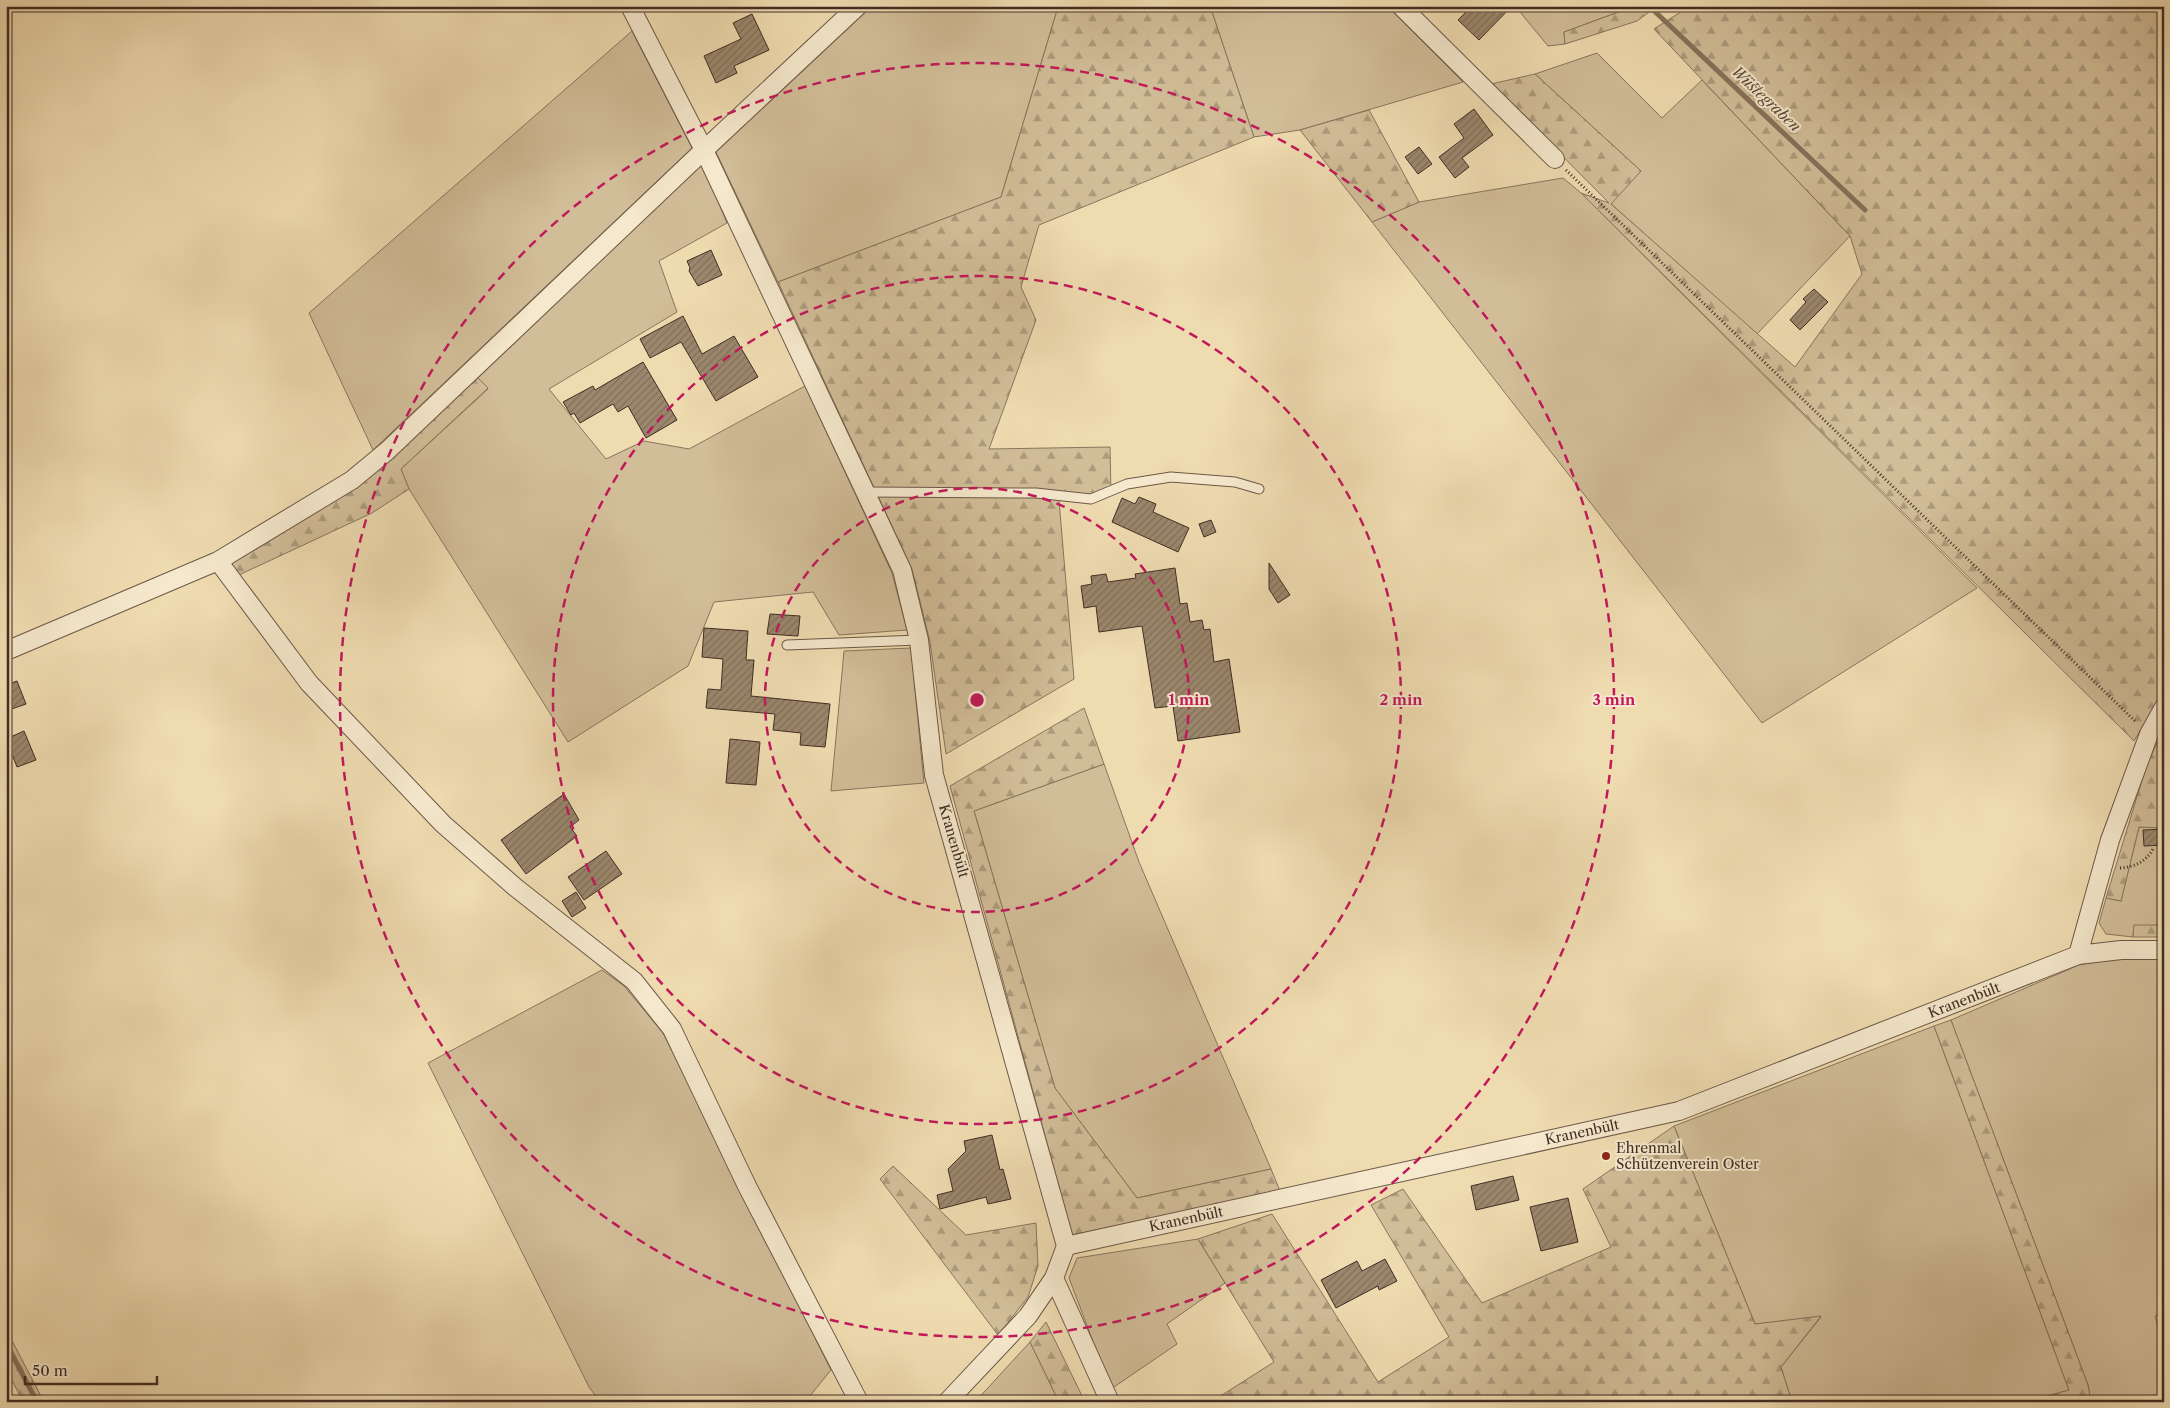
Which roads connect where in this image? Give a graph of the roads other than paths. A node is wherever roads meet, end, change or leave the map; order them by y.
1 (630, 6) edge
2 (858, 6) edge
3 (1401, 6) edge
4 (704, 150) junction
5 (1555, 159) road end
6 (1259, 489) dead end
7 (866, 492) junction
8 (218, 561) junction
9 (919, 640) junction
10 (787, 645) dead end
11 (6, 651) edge
12 (2164, 707) edge
13 (2164, 950) edge
14 (2078, 956) junction
15 (1066, 1246) junction
16 (1054, 1278) junction
17 (859, 1402) edge
18 (947, 1402) edge
19 (1110, 1402) edge

1 - 4 street, Kranenbült
2 - 4 street
3 - 5 street
4 - 7 street, Kranenbült
4 - 8 street
6 - 7 lane
7 - 9 street, Kranenbült
8 - 11 street
8 - 17 street
9 - 10 lane
9 - 15 street, Kranenbült
12 - 14 street
13 - 14 street, Kranenbült
14 - 15 street, Kranenbült
15 - 16 street
16 - 18 street
16 - 19 street

